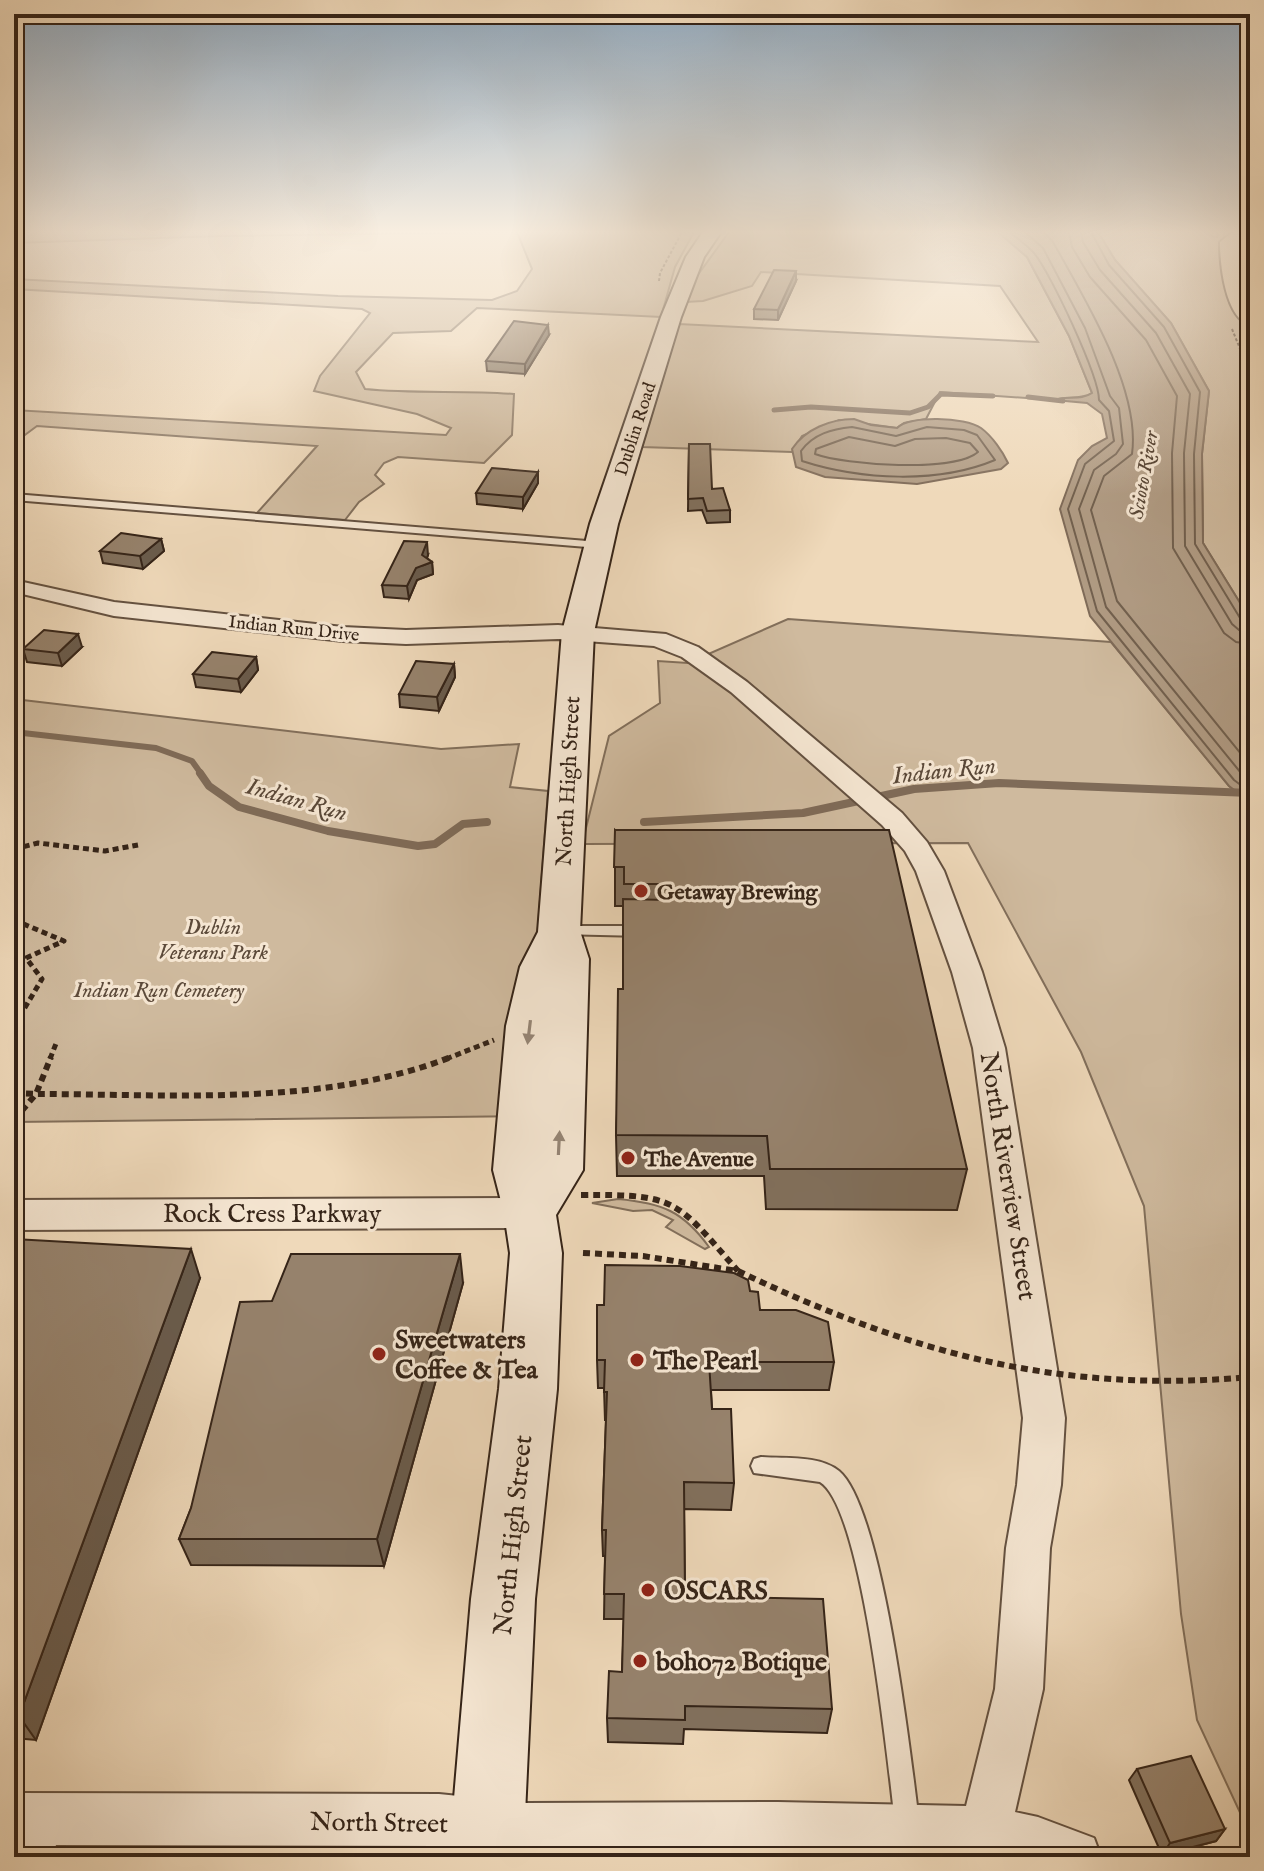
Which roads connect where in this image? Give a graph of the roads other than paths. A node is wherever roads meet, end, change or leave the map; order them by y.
1 (671, 319) edge
2 (14, 497) edge
3 (599, 545) junction
4 (14, 586) edge
5 (578, 632) junction
6 (559, 931) junction
7 (653, 931) edge
8 (553, 1204) junction
9 (14, 1215) edge
10 (761, 1466) dead end
11 (26, 1832) edge
12 (942, 1838) edge
13 (486, 1841) edge
14 (1075, 1857) edge

1 - 3 main road, Dublin Road
2 - 3 lane
3 - 5 main road, Dublin Road
4 - 5 street, Indian Run Drive
5 - 6 main road, North High Street
5 - 12 street, North Riverview Street
6 - 7 lane
6 - 8 main road, North High Street
8 - 9 street, Rock Cress Parkway
8 - 13 main road, North High Street
10 - 12 lane
11 - 13 street, North Street
12 - 13 street, North Street
12 - 14 street

